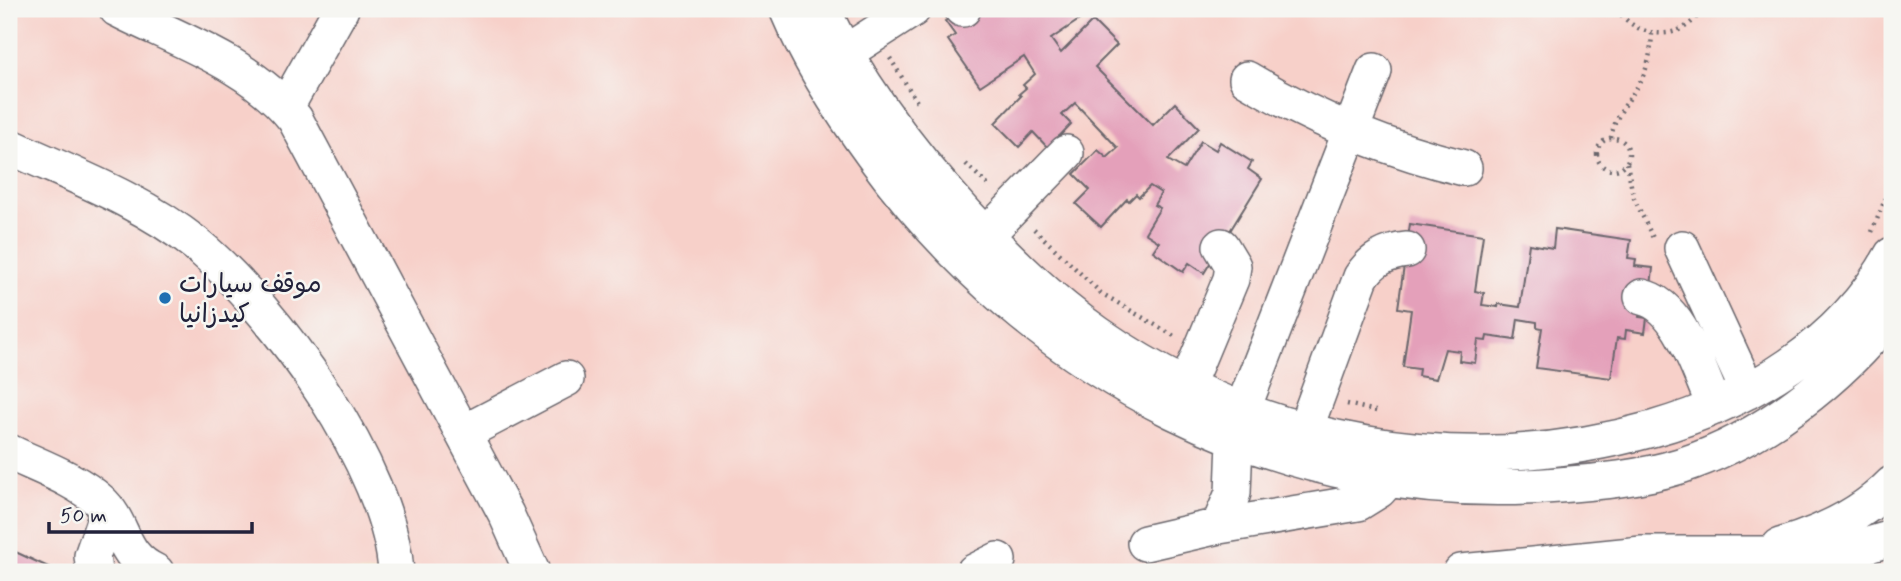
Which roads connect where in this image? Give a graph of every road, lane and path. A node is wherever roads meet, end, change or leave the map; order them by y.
1 (117, 9) edge
2 (341, 9) edge
3 (787, 9) edge
4 (870, 9) edge
5 (913, 9) edge
6 (1617, 9) edge
7 (1702, 9) edge
8 (833, 31) edge
9 (1652, 34) junction
10 (1374, 71) dead end
11 (1247, 79) dead end
12 (286, 107) junction
13 (1352, 134) junction
14 (1611, 138) junction
15 (9, 146) edge
16 (1066, 153) dead end
17 (1464, 168) dead end
18 (1892, 182) edge
19 (986, 235) junction
20 (1221, 246) dead end
21 (1879, 247) edge
22 (1682, 248) dead end
23 (1407, 250) dead end
24 (1642, 297) dead end
25 (1892, 312) edge
26 (1088, 345) junction
27 (566, 379) dead end
28 (1186, 387) junction
29 (1748, 391) junction
30 (1715, 407) junction
31 (1238, 426) junction
32 (1304, 432) junction
33 (463, 433) junction
34 (1632, 435) junction
35 (9, 452) edge
36 (1642, 475) junction
37 (1387, 481) junction
38 (1892, 484) edge
39 (108, 510) junction
40 (1219, 526) junction
41 (1892, 538) edge
42 (1145, 544) dead end
43 (1747, 553) junction
44 (94, 572) edge
45 (156, 572) edge
46 (396, 572) edge
47 (533, 572) edge
48 (1461, 572) edge

1 - 12 street
2 - 12 street
3 - 26 street
4 - 8 street
5 - 8 street
6 - 9 path
7 - 9 path
8 - 19 street
9 - 14 path
10 - 13 street
11 - 13 street
12 - 33 street
13 - 17 street
13 - 31 street
14 - 14 path
15 - 46 street
16 - 19 street
18 - 21 path
19 - 26 street
20 - 28 street
21 - 29 street
22 - 29 street
23 - 32 street
24 - 30 street
25 - 36 street
26 - 28 street
26 - 31 street
27 - 33 street
28 - 31 street
29 - 30 street
30 - 34 street
31 - 32 street
31 - 37 street
31 - 40 street
32 - 34 street
33 - 47 street
34 - 36 street
35 - 39 street
36 - 37 street
37 - 40 street
38 - 43 street
39 - 44 street
39 - 45 street
40 - 42 street
41 - 43 street
43 - 48 street

